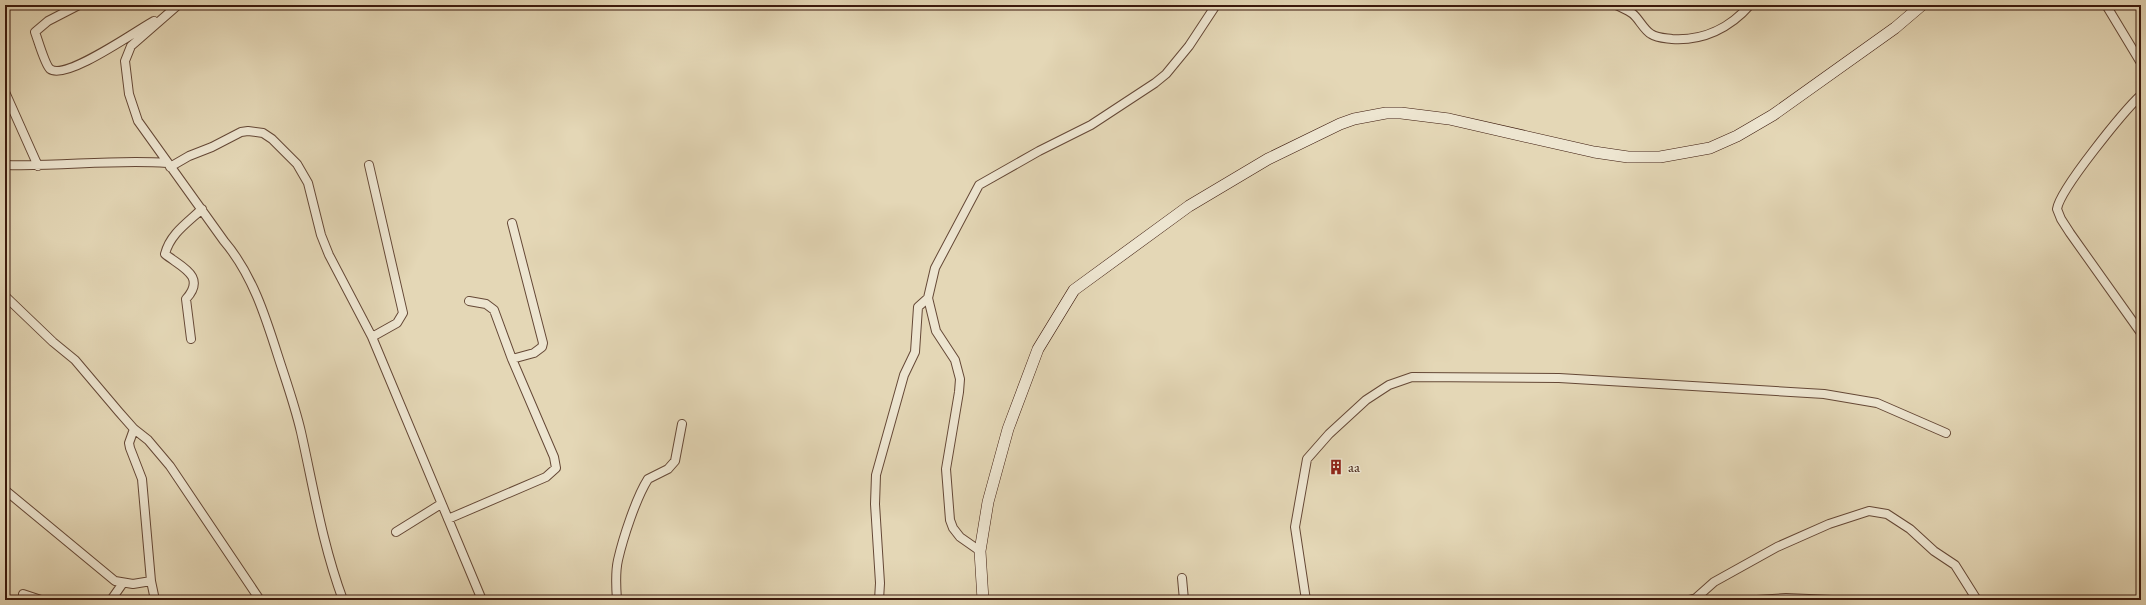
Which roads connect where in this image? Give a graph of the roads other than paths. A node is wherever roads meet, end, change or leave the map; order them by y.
1 (79, 5) edge
2 (178, 5) edge
3 (1216, 5) edge
4 (1616, 5) edge
5 (1750, 5) edge
6 (1922, 5) edge
7 (2106, 5) edge
8 (167, 13) junction
9 (2141, 63) edge
10 (5, 92) edge
11 (2141, 95) edge
12 (5, 165) edge
13 (169, 165) junction
14 (369, 165) dead end
15 (38, 166) junction
16 (202, 209) junction
17 (512, 223) dead end
18 (5, 296) edge
19 (928, 298) junction
20 (469, 301) dead end
21 (2141, 333) edge
22 (372, 337) junction
23 (191, 339) dead end
24 (512, 359) junction
25 (682, 424) dead end
26 (134, 429) junction
27 (1946, 434) dead end
28 (5, 490) edge
29 (441, 504) junction
30 (448, 520) junction
31 (396, 532) dead end
32 (980, 551) junction
33 (1182, 578) dead end
34 (151, 581) junction
35 (123, 583) junction
36 (24, 594) dead end
37 (1695, 599) edge
38 (41, 600) edge
39 (111, 600) edge
40 (155, 600) edge
41 (260, 600) edge
42 (343, 600) edge
43 (482, 600) edge
44 (617, 600) edge
45 (879, 600) edge
46 (983, 600) edge
47 (1184, 600) edge
48 (1306, 600) edge
49 (1757, 600) edge
50 (1832, 600) edge
51 (1977, 600) edge

1 - 8 street
2 - 8 street
3 - 19 street
4 - 5 street
6 - 32 main road
7 - 9 street
8 - 13 street
10 - 15 street
11 - 21 street
12 - 15 street
13 - 15 street
13 - 16 street
13 - 22 street
14 - 22 street
16 - 23 street
16 - 42 street
17 - 24 street
18 - 26 street
19 - 32 street
19 - 45 street
20 - 24 street
22 - 29 street
24 - 30 street
25 - 44 street
26 - 34 street
26 - 41 street
27 - 48 street
28 - 35 street
29 - 30 street
29 - 31 street
30 - 43 street
32 - 46 main road
33 - 47 street
34 - 35 street
34 - 40 street
35 - 39 street
36 - 38 street
37 - 51 street
49 - 50 street

